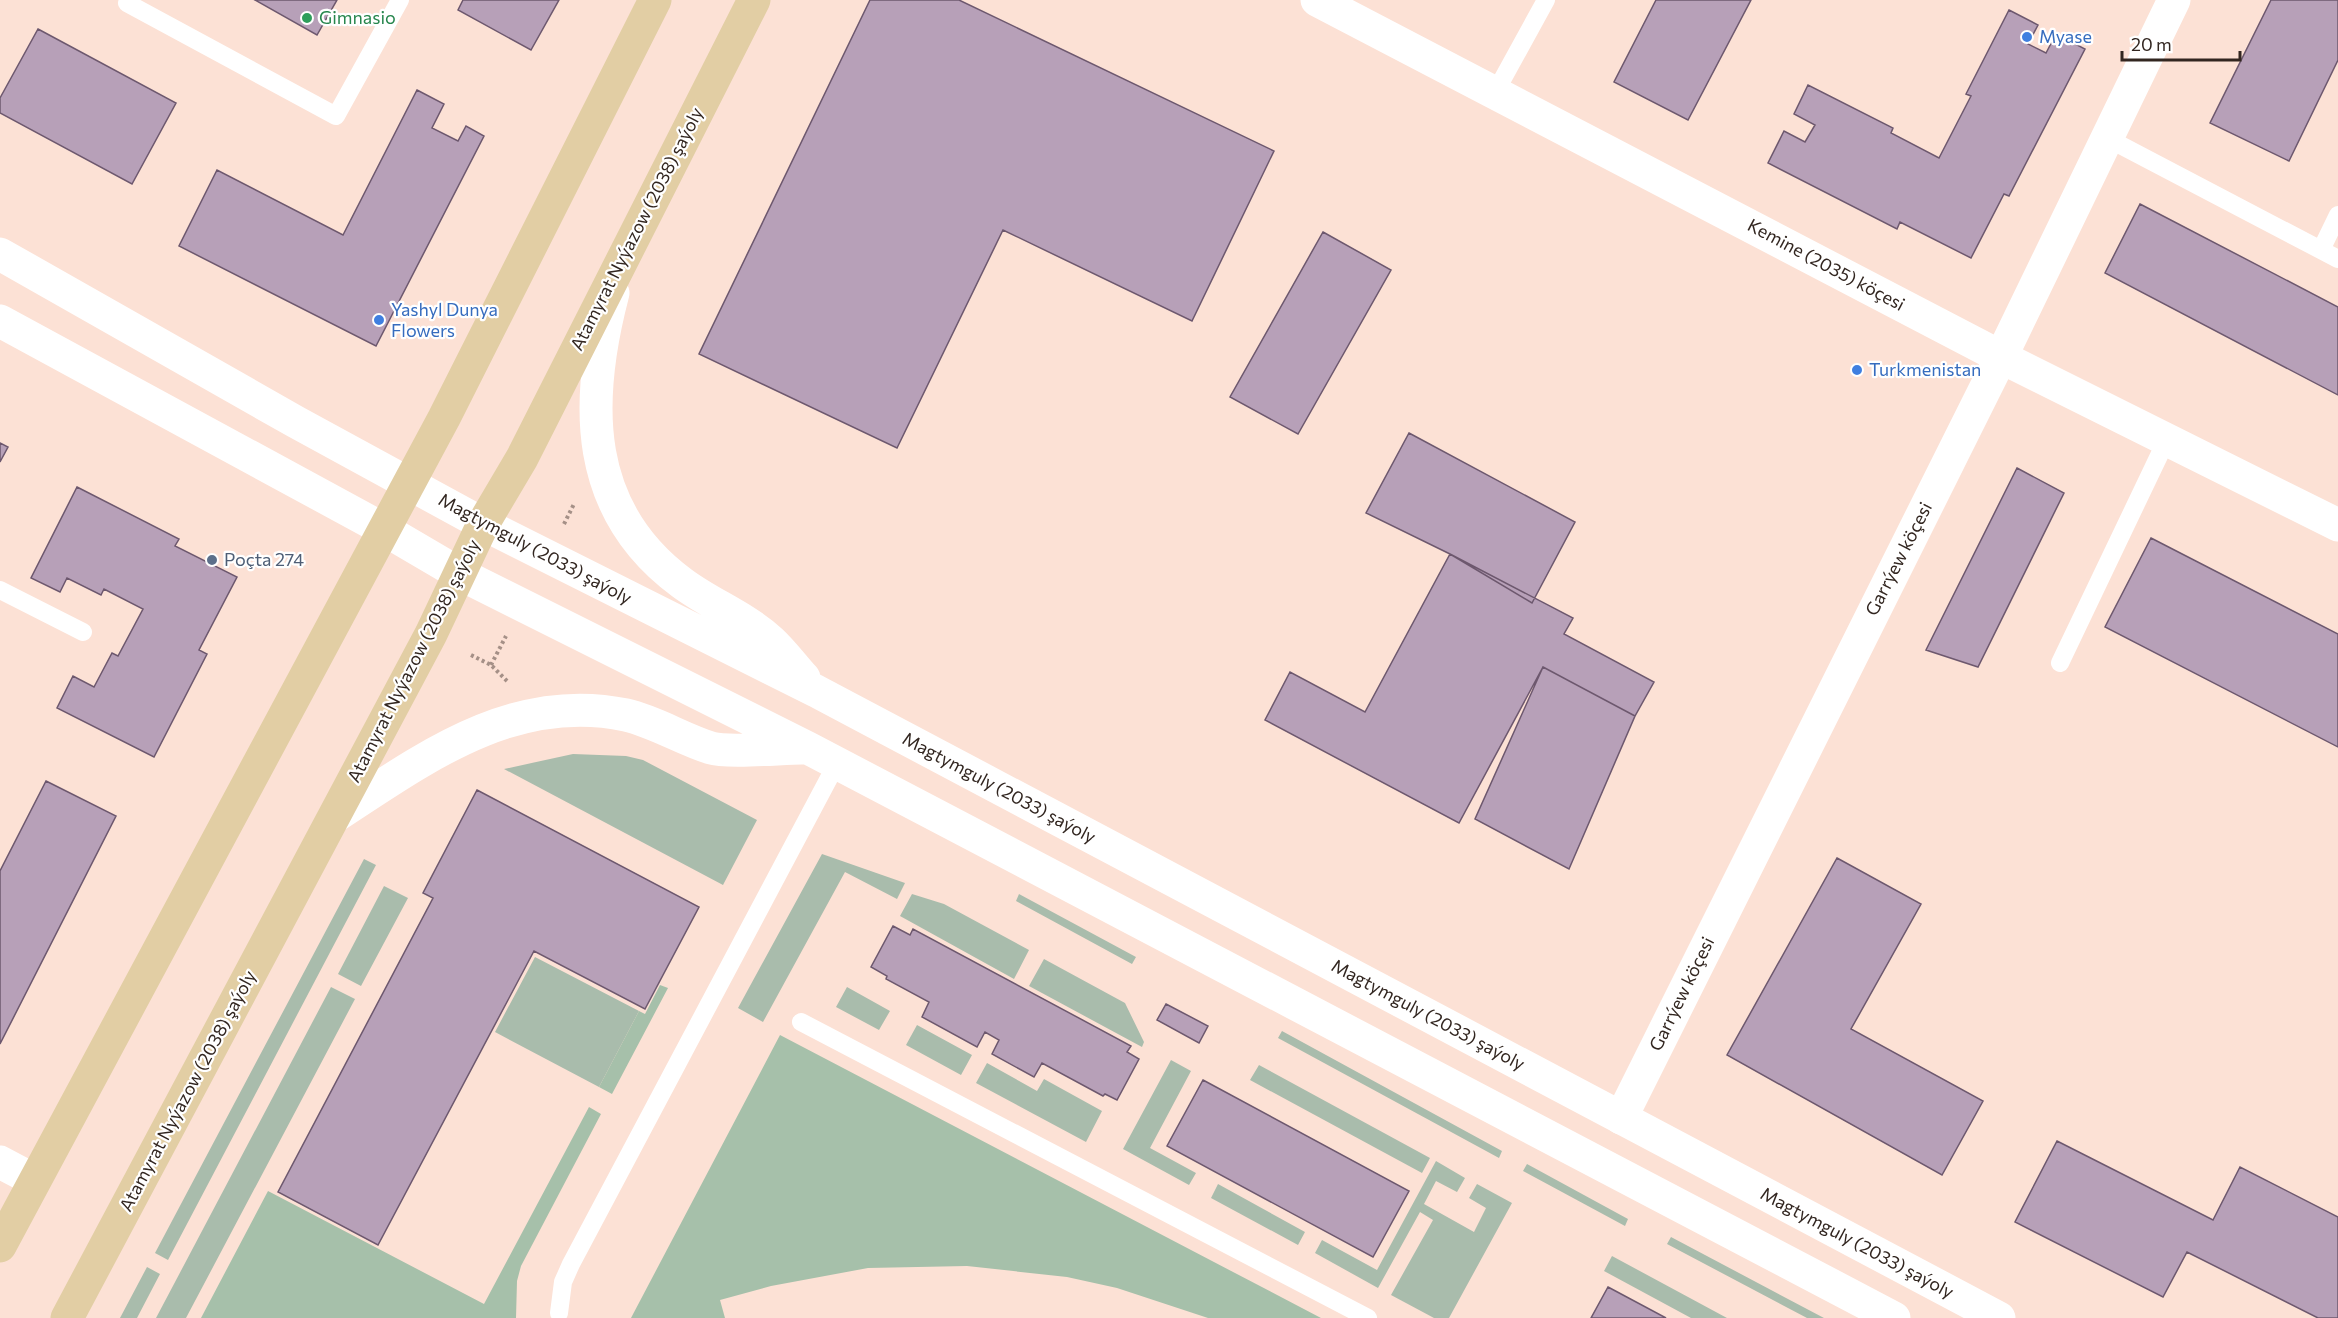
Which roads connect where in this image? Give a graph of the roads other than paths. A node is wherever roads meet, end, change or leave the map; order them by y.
1 (400, 0) edge
2 (655, 0) edge
3 (754, 0) edge
4 (1317, 0) edge
5 (1546, 0) edge
6 (2174, 0) edge
7 (125, 1) edge
8 (1496, 92) junction
9 (2107, 138) junction
10 (2338, 215) edge
11 (2320, 250) junction
12 (0, 254) edge
13 (623, 255) junction
14 (2338, 259) edge
15 (0, 321) edge
16 (2001, 357) junction
17 (2167, 439) junction
18 (410, 483) junction
19 (483, 524) junction
20 (2338, 525) edge
21 (385, 530) junction
22 (460, 574) junction
23 (0, 590) edge
24 (83, 632) dead end
25 (2060, 663) dead end
26 (816, 691) junction
27 (808, 748) junction
28 (837, 763) junction
29 (334, 817) junction
30 (801, 1022) dead end
31 (1621, 1118) junction
32 (0, 1162) edge
33 (34, 1180) junction
34 (0, 1246) edge
35 (559, 1313) dead end
36 (67, 1318) edge
37 (1368, 1318) edge
38 (1894, 1318) edge
39 (1999, 1318) edge

1 - 7 lane
2 - 18 main road
3 - 13 main road, Atamyrat Nyýazow (2038) şaýoly
4 - 8 main road, Kemine (2035) köçesi
5 - 8 lane
6 - 9 main road, Garrýew köçesi
8 - 16 main road, Kemine (2035) köçesi
9 - 11 lane
9 - 16 main road, Garrýew köçesi
10 - 11 lane
11 - 14 lane
12 - 18 main road, Magtymguly (2033) şaýoly
13 - 19 main road, Atamyrat Nyýazow (2038) şaýoly
13 - 26 main road
15 - 21 main road
16 - 17 main road, Kemine (2035) köçesi
16 - 31 main road, Garrýew köçesi
17 - 20 main road, Kemine (2035) köçesi
17 - 25 lane
18 - 19 main road, Magtymguly (2033) şaýoly
18 - 21 main road
19 - 22 main road, Atamyrat Nyýazow (2038) şaýoly
19 - 26 main road, Magtymguly (2033) şaýoly
21 - 22 main road
21 - 33 main road
22 - 27 main road
22 - 29 main road, Atamyrat Nyýazow (2038) şaýoly
23 - 24 lane
26 - 31 main road, Magtymguly (2033) şaýoly
27 - 28 main road
27 - 29 main road
28 - 35 lane
28 - 38 main road
29 - 36 main road, Atamyrat Nyýazow (2038) şaýoly
30 - 37 lane
31 - 39 main road, Magtymguly (2033) şaýoly
32 - 33 main road
33 - 34 main road

